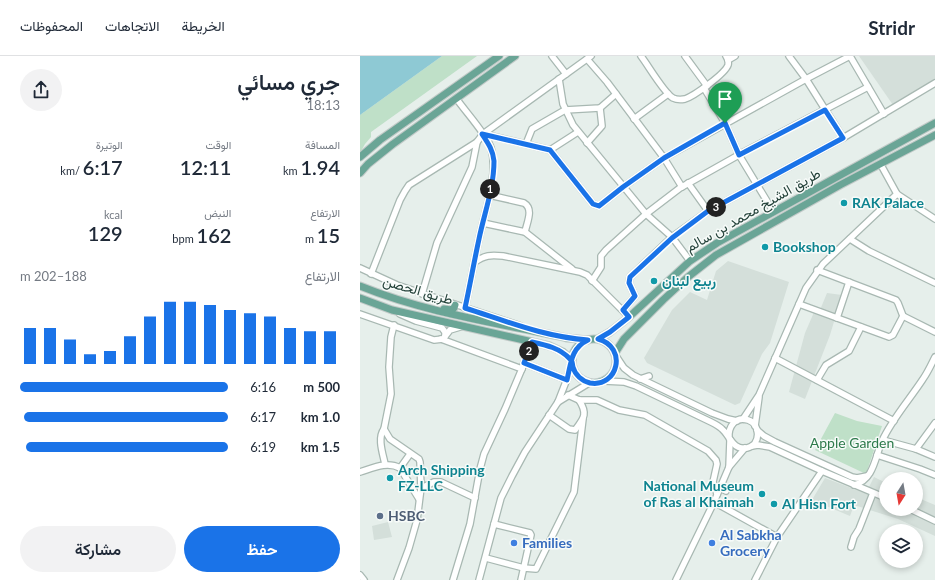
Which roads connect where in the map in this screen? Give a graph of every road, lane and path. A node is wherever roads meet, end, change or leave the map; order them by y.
1 (499, 56) edge
2 (515, 56) edge
3 (552, 56) edge
4 (641, 56) edge
5 (685, 56) edge
6 (735, 56) edge
7 (789, 56) edge
8 (589, 57) edge
9 (728, 58) edge
10 (566, 74) junction
11 (559, 79) junction
12 (806, 79) junction
13 (935, 83) edge
14 (705, 87) junction
15 (868, 87) junction
16 (616, 94) junction
17 (668, 94) junction
18 (456, 98) junction
19 (600, 108) junction
20 (566, 110) junction
21 (825, 110) junction
22 (438, 111) junction
23 (884, 114) junction
24 (634, 119) junction
25 (437, 120) dead end
26 (725, 123) junction
27 (935, 123) edge
28 (578, 132) junction
29 (482, 134) junction
30 (935, 135) edge
31 (843, 138) junction
32 (477, 142) junction
33 (587, 143) junction
34 (526, 144) junction
35 (550, 150) junction
36 (739, 155) junction
37 (360, 157) edge
38 (664, 158) junction
39 (881, 165) junction
40 (360, 173) edge
41 (685, 185) junction
42 (758, 185) junction
43 (623, 187) junction
44 (898, 194) junction
45 (489, 195) junction
46 (708, 211) junction
47 (773, 211) junction
48 (646, 214) junction
49 (935, 219) edge
50 (483, 223) junction
51 (525, 232) junction
52 (672, 238) junction
53 (850, 239) junction
54 (690, 261) junction
55 (475, 262) junction
56 (360, 268) edge
57 (818, 270) junction
58 (573, 271) junction
59 (371, 274) junction
60 (592, 281) junction
61 (849, 282) junction
62 (935, 283) edge
63 (360, 285) edge
64 (422, 294) junction
65 (360, 298) edge
66 (799, 304) junction
67 (455, 305) junction
68 (465, 308) junction
69 (392, 310) junction
70 (623, 310) junction
71 (360, 314) edge
72 (903, 316) junction
73 (629, 317) junction
74 (837, 318) junction
75 (394, 325) junction
76 (461, 326) junction
77 (861, 327) junction
78 (935, 332) edge
79 (543, 333) junction
80 (443, 338) junction
81 (598, 339) junction
82 (588, 340) junction
83 (532, 342) junction
84 (616, 355) junction
85 (935, 357) edge
86 (775, 358) junction
87 (572, 360) junction
88 (523, 366) junction
89 (649, 376) dead end
90 (640, 379) junction
91 (567, 380) junction
92 (817, 380) junction
93 (604, 381) junction
94 (589, 383) junction
95 (568, 395) junction
96 (759, 395) junction
97 (579, 400) junction
98 (558, 402) junction
99 (549, 416) junction
100 (583, 420) junction
101 (740, 420) junction
102 (894, 421) junction
103 (935, 423) edge
104 (756, 428) junction
105 (384, 429) junction
106 (729, 439) junction
107 (882, 440) junction
108 (747, 447) junction
109 (916, 449) junction
110 (410, 454) junction
111 (877, 455) junction
112 (935, 457) edge
113 (385, 464) junction
114 (728, 467) junction
115 (400, 468) junction
116 (822, 471) junction
117 (360, 472) edge
118 (869, 475) junction
119 (935, 475) edge
120 (854, 485) junction
121 (421, 488) junction
122 (718, 491) junction
123 (726, 491) dead end
124 (873, 493) junction
125 (879, 495) edge
126 (475, 498) junction
127 (419, 500) junction
128 (714, 502) junction
129 (923, 515) edge
130 (935, 521) edge
131 (494, 524) junction
132 (777, 537) junction
133 (851, 547) dead end
134 (486, 558) junction
135 (524, 568) junction
136 (360, 575) edge
137 (364, 580) edge
138 (397, 580) edge
139 (453, 580) edge
140 (479, 580) edge
141 (521, 580) edge
142 (676, 580) edge
143 (755, 580) edge

1 - 37 main road
2 - 18 main road
3 - 10 street
4 - 17 street
5 - 14 street
6 - 9 street
7 - 12 street
8 - 10 street
8 - 16 street
9 - 14 street
10 - 11 street
11 - 20 street
11 - 29 street
12 - 15 street
12 - 21 street
12 - 26 street
13 - 23 street
14 - 17 street
14 - 26 street
15 - 21 street
15 - 23 street
16 - 19 street
16 - 24 street
17 - 24 street
18 - 22 main road
18 - 29 street
19 - 20 street
19 - 33 street
20 - 28 street
20 - 34 street
21 - 31 street
21 - 36 street
22 - 25 main road
22 - 40 main road
23 - 31 street
24 - 38 street
26 - 36 street
26 - 38 street
27 - 47 main road, طريق الشيخ محمد بن سالم
28 - 33 street
28 - 35 street
29 - 32 street
29 - 34 street
29 - 45 street
30 - 39 main road, طريق الشيخ محمد بن سالم
31 - 42 street
32 - 59 street
32 - 64 street
33 - 43 street
34 - 35 street
35 - 43 street
36 - 41 street
36 - 42 street
38 - 41 street
38 - 43 street
39 - 44 street
39 - 84 main road, طريق الشيخ محمد بن سالم
41 - 46 street
41 - 48 street
42 - 46 street
42 - 47 street
43 - 48 street
44 - 49 street
44 - 53 street
45 - 50 street
45 - 51 street
46 - 52 street
47 - 54 main road, طريق الشيخ محمد بن سالم
48 - 52 street
48 - 60 street
50 - 51 street
50 - 55 street
51 - 58 street
52 - 54 street
52 - 70 street
53 - 57 street
53 - 62 street
54 - 73 main road, طريق الشيخ محمد بن سالم
55 - 58 street
55 - 68 street
56 - 59 street
57 - 61 street
57 - 66 street
58 - 60 street
59 - 64 street
60 - 70 street
61 - 72 street
61 - 74 street
63 - 67 main road
63 - 79 main road, طريق الحصن
64 - 67 street
65 - 69 main road, طريق الحصن
66 - 74 street
66 - 86 street
67 - 68 street
68 - 79 street
69 - 76 main road, طريق الحصن
69 - 80 street
70 - 73 street
71 - 75 street
72 - 77 street
72 - 78 street
73 - 81 main road, طريق الشيخ محمد بن سالم
74 - 77 street
75 - 80 street
75 - 105 street
76 - 80 street
76 - 83 main road, طريق الحصن
77 - 92 street
79 - 82 main road, طريق الحصن
80 - 88 street
81 - 82 main road
81 - 84 main road
82 - 87 main road
83 - 87 main road, طريق الحصن
83 - 88 street
84 - 90 street
84 - 93 main road
85 - 102 street
86 - 92 street
86 - 96 street
87 - 91 street
87 - 94 main road
88 - 91 street
88 - 126 street
89 - 90 street
90 - 101 street
91 - 98 street
92 - 102 street
93 - 94 main road
93 - 106 street
94 - 95 street
95 - 97 street
95 - 98 street
96 - 101 street
96 - 104 street
97 - 100 street
97 - 122 street
98 - 99 street
99 - 100 street
99 - 131 street
100 - 135 street
101 - 104 street
101 - 106 street
102 - 107 street
103 - 109 street
104 - 108 street
104 - 118 street
105 - 110 street
105 - 113 street
106 - 108 street
106 - 114 street
107 - 109 street
107 - 111 street
108 - 114 street
108 - 116 street
109 - 112 street
110 - 115 street
110 - 121 street
111 - 118 street
111 - 119 street
113 - 115 street
113 - 117 street
114 - 122 street
115 - 127 street
116 - 120 street
116 - 132 street
118 - 120 street
120 - 124 street
121 - 126 street
121 - 127 street
122 - 123 street
122 - 128 street
124 - 125 street
124 - 133 street
126 - 139 street
127 - 138 street
128 - 132 street
128 - 142 street
129 - 130 street
131 - 134 street
131 - 135 street
132 - 143 street
134 - 135 street
134 - 140 street
135 - 141 street
136 - 137 street

